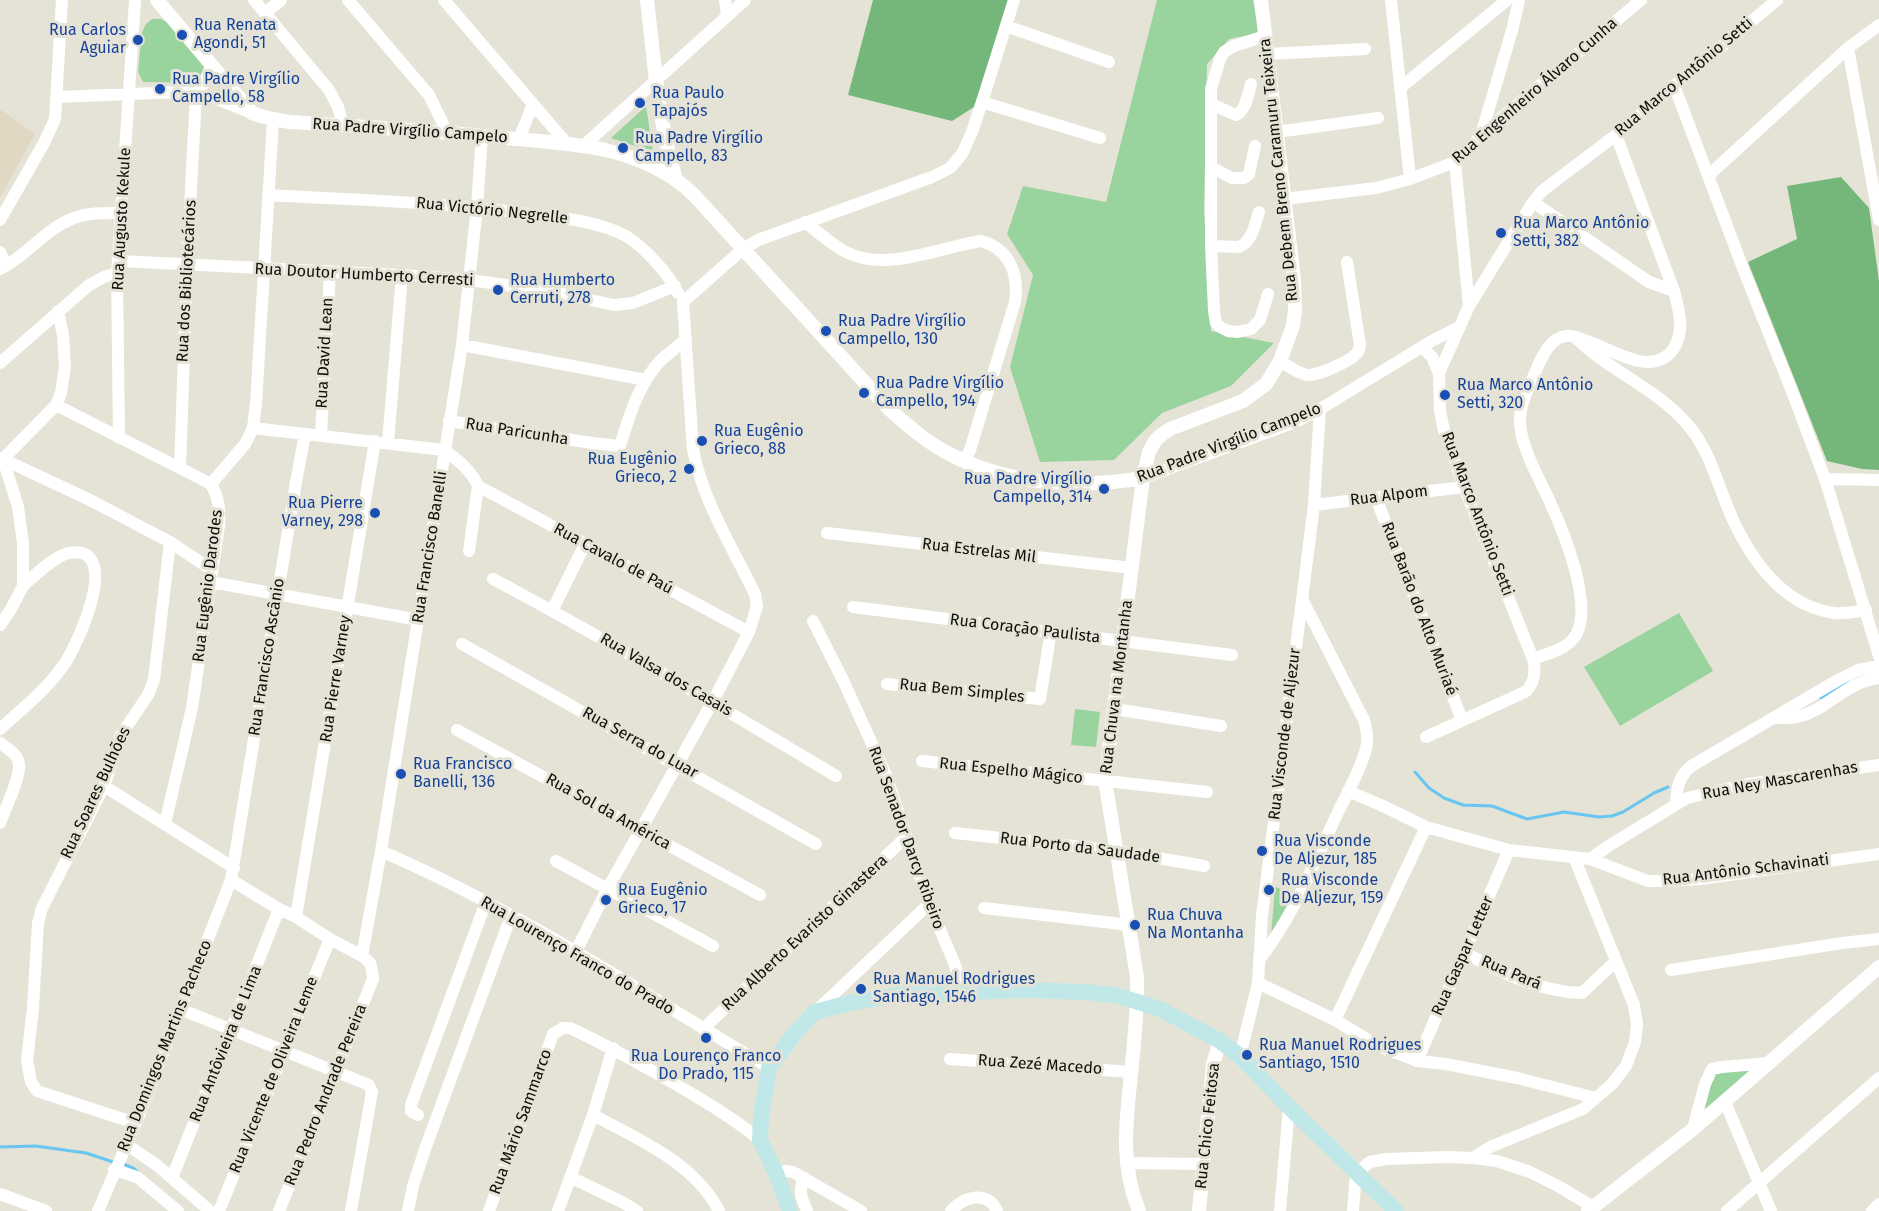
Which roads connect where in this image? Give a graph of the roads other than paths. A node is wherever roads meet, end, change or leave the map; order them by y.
1 (62, 0) edge
2 (135, 0) edge
3 (157, 0) edge
4 (254, 0) edge
5 (281, 0) edge
6 (348, 0) edge
7 (444, 0) edge
8 (647, 0) edge
9 (725, 0) edge
10 (745, 0) edge
11 (1014, 0) edge
12 (1261, 0) edge
13 (1391, 0) edge
14 (1507, 0) edge
15 (1519, 0) edge
16 (1641, 0) edge
17 (1777, 0) edge
18 (265, 13) junction
19 (727, 16) junction
20 (1879, 25) edge
21 (1006, 26) junction
22 (1264, 36) junction
23 (1848, 48) junction
24 (1365, 49) dead end
25 (1267, 54) junction
26 (1109, 62) dead end
27 (211, 66) junction
28 (656, 80) junction
29 (1251, 84) dead end
30 (1674, 85) junction
31 (1400, 88) junction
32 (129, 93) junction
33 (196, 94) junction
34 (57, 97) junction
35 (982, 102) junction
36 (532, 104) junction
37 (1211, 104) junction
38 (252, 113) junction
39 (1378, 118) dead end
40 (273, 120) junction
41 (343, 125) junction
42 (447, 132) junction
43 (1277, 132) junction
44 (482, 135) junction
45 (1481, 135) junction
46 (1616, 135) junction
47 (1100, 138) dead end
48 (519, 139) junction
49 (575, 146) junction
50 (1255, 146) dead end
51 (1455, 162) junction
52 (1211, 168) junction
53 (1709, 175) junction
54 (1232, 178) junction
55 (676, 179) junction
56 (1410, 179) junction
57 (1211, 187) junction
58 (1877, 191) edge
59 (268, 195) junction
60 (1284, 199) junction
61 (1533, 202) junction
62 (477, 207) junction
63 (1259, 212) dead end
64 (122, 213) junction
65 (0, 220) edge
66 (1879, 220) edge
67 (805, 222) junction
68 (1211, 246) junction
69 (743, 249) junction
70 (0, 252) edge
71 (1347, 262) dead end
72 (187, 266) junction
73 (118, 267) junction
74 (3, 268) edge
75 (263, 269) junction
76 (330, 272) junction
77 (402, 275) junction
78 (470, 280) junction
79 (675, 286) junction
80 (1674, 291) junction
81 (1269, 294) dead end
82 (682, 302) junction
83 (1469, 306) junction
84 (58, 311) junction
85 (1459, 327) junction
86 (1570, 337) junction
87 (686, 339) junction
88 (462, 345) junction
89 (1422, 347) junction
90 (1280, 361) junction
91 (0, 363) edge
92 (1440, 373) junction
93 (646, 380) junction
94 (56, 405) junction
95 (1320, 409) junction
96 (449, 422) junction
97 (253, 428) junction
98 (305, 434) junction
99 (321, 435) junction
100 (119, 438) junction
101 (375, 441) junction
102 (388, 442) junction
103 (444, 450) junction
104 (1, 458) edge
105 (965, 460) junction
106 (180, 468) junction
107 (1143, 478) junction
108 (1825, 479) junction
109 (1879, 480) edge
110 (211, 484) junction
111 (478, 486) junction
112 (1464, 488) junction
113 (1376, 498) junction
114 (1314, 505) junction
115 (826, 533) dead end
116 (170, 542) junction
117 (585, 544) junction
118 (469, 551) dead end
119 (1131, 568) junction
120 (211, 576) junction
121 (493, 579) dead end
122 (23, 586) junction
123 (278, 594) junction
124 (1303, 601) junction
125 (348, 607) junction
126 (853, 607) dead end
127 (552, 610) junction
128 (1866, 610) junction
129 (419, 620) junction
130 (813, 621) dead end
131 (0, 625) edge
132 (1051, 631) junction
133 (749, 632) junction
134 (1123, 642) junction
135 (462, 644) dead end
136 (1232, 655) dead end
137 (1879, 656) edge
138 (1533, 659) junction
139 (1879, 666) edge
140 (1879, 678) edge
141 (887, 684) dead end
142 (713, 701) junction
143 (1115, 709) junction
144 (1772, 718) junction
145 (1462, 720) junction
146 (1221, 726) dead end
147 (0, 729) edge
148 (457, 730) dead end
149 (1426, 737) dead end
150 (0, 743) edge
151 (922, 761) dead end
152 (678, 765) junction
153 (1879, 765) edge
154 (836, 776) dead end
155 (1106, 780) junction
156 (104, 786) junction
157 (1348, 791) junction
158 (1207, 792) dead end
159 (1676, 803) junction
160 (1, 815) edge
161 (165, 824) junction
162 (1426, 827) junction
163 (642, 830) junction
164 (956, 832) dead end
165 (906, 837) junction
166 (816, 844) dead end
167 (1509, 850) junction
168 (381, 851) junction
169 (1118, 851) junction
170 (1879, 854) edge
171 (1575, 857) junction
172 (1590, 859) junction
173 (556, 861) dead end
174 (1203, 866) dead end
175 (234, 868) junction
176 (231, 880) junction
177 (608, 888) junction
178 (760, 895) dead end
179 (486, 902) junction
180 (929, 904) junction
181 (984, 908) dead end
182 (279, 909) junction
183 (511, 916) junction
184 (296, 917) junction
185 (1130, 925) junction
186 (330, 939) junction
187 (1879, 939) edge
188 (713, 946) dead end
189 (575, 952) junction
190 (1465, 953) junction
191 (362, 956) junction
192 (1258, 960) junction
193 (1616, 961) junction
194 (1879, 967) edge
195 (1671, 970) dead end
196 (1258, 983) junction
197 (964, 991) junction
198 (1137, 1002) junction
199 (180, 1009) junction
200 (815, 1012) junction
201 (1335, 1020) junction
202 (703, 1029) junction
203 (231, 1030) junction
204 (1220, 1041) junction
205 (613, 1048) junction
206 (284, 1051) junction
207 (1240, 1056) junction
208 (950, 1059) dead end
209 (1417, 1062) junction
210 (1770, 1063) junction
211 (768, 1068) junction
212 (335, 1072) junction
213 (1131, 1072) junction
214 (1879, 1078) edge
215 (1596, 1098) junction
216 (1725, 1102) junction
217 (1289, 1107) junction
218 (418, 1114) dead end
219 (593, 1115) junction
220 (135, 1123) junction
221 (1693, 1129) junction
222 (760, 1140) junction
223 (126, 1146) junction
224 (1473, 1158) junction
225 (1126, 1163) junction
226 (1203, 1164) junction
227 (115, 1168) junction
228 (776, 1173) junction
229 (1356, 1173) junction
230 (172, 1178) junction
231 (570, 1178) junction
232 (805, 1178) junction
233 (1759, 1184) junction
234 (0, 1194) edge
235 (1879, 1204) edge
236 (164, 1206) edge
237 (1590, 1209) edge
238 (44, 1211) edge
239 (98, 1211) edge
240 (178, 1211) edge
241 (210, 1211) edge
242 (219, 1211) edge
243 (279, 1211) edge
244 (351, 1211) edge
245 (408, 1211) edge
246 (489, 1211) edge
247 (558, 1211) edge
248 (637, 1211) edge
249 (719, 1211) edge
250 (790, 1211) edge
251 (807, 1211) edge
252 (861, 1211) edge
253 (951, 1211) edge
254 (997, 1211) edge
255 (1139, 1211) edge
256 (1199, 1211) edge
257 (1280, 1211) edge
258 (1353, 1211) edge
259 (1396, 1211) edge
260 (1727, 1211) edge
261 (1771, 1211) edge
262 (1872, 1211) edge

1 - 34 street
2 - 32 street, Rua Augusto Kekule
3 - 27 street
4 - 18 street
5 - 18 street
6 - 42 street
7 - 36 street
8 - 28 street
9 - 19 street
10 - 19 street
11 - 21 street
12 - 22 street, Rua Debem Breno Caramuru Teixeira
13 - 31 street
14 - 31 street
15 - 45 street
16 - 45 street, Rua Engenheiro Álvaro Cunha
17 - 30 street, Rua Marco Antônio Setti
18 - 41 street
19 - 28 street
20 - 23 street
21 - 26 street
21 - 35 street
22 - 25 street, Rua Debem Breno Caramuru Teixeira
22 - 37 street
23 - 53 street
23 - 58 street
24 - 25 street
25 - 43 street, Rua Debem Breno Caramuru Teixeira
27 - 33 street
27 - 38 street
28 - 49 street
28 - 55 street
29 - 37 street
30 - 46 street, Rua Marco Antônio Setti
30 - 53 street
31 - 56 street
32 - 33 street
32 - 34 street
32 - 64 street, Rua Augusto Kekule
33 - 38 street
33 - 72 street, Rua dos Bibliotecários
34 - 65 street
35 - 47 street
35 - 67 street
36 - 48 street
36 - 49 street
37 - 52 street
38 - 40 street, Rua Padre Virgílio Campelo
39 - 43 street
40 - 41 street, Rua Padre Virgílio Campelo
40 - 59 street
41 - 42 street, Rua Padre Virgílio Campelo
42 - 44 street, Rua Padre Virgílio Campelo
43 - 60 street, Rua Debem Breno Caramuru Teixeira
44 - 48 street, Rua Padre Virgílio Campelo
44 - 62 street, Rua Francisco Banelli
45 - 51 street, Rua Engenheiro Álvaro Cunha
46 - 61 street, Rua Marco Antônio Setti
46 - 80 street
48 - 49 street, Rua Padre Virgílio Campelo
49 - 55 street, Rua Padre Virgílio Campelo
50 - 54 street
51 - 56 street, Rua Engenheiro Álvaro Cunha
51 - 83 street
52 - 54 street
52 - 57 street
53 - 108 street
54 - 57 street
55 - 69 street, Rua Padre Virgílio Campelo
56 - 60 street, Rua Engenheiro Álvaro Cunha
57 - 68 street
58 - 66 street
59 - 62 street, Rua Victório Negrelle
59 - 75 street
60 - 90 street, Rua Debem Breno Caramuru Teixeira
61 - 80 street
61 - 83 street, Rua Marco Antônio Setti
62 - 78 street, Rua Francisco Banelli
62 - 79 street, Rua Victório Negrelle
63 - 68 street
64 - 73 street, Rua Augusto Kekule
64 - 74 street
67 - 69 street
67 - 105 street
68 - 81 street
69 - 82 street
69 - 105 street, Rua Padre Virgílio Campelo
70 - 74 street
71 - 90 street
72 - 73 street, Rua Doutor Humberto Cerresti
72 - 75 street, Rua Doutor Humberto Cerresti
72 - 106 street, Rua dos Bibliotecários
73 - 84 street
73 - 100 street, Rua Augusto Kekule
75 - 76 street, Rua Doutor Humberto Cerresti
75 - 97 street
76 - 77 street, Rua Doutor Humberto Cerresti
76 - 99 street, Rua David Lean
77 - 78 street, Rua Doutor Humberto Cerresti
77 - 102 street
78 - 79 street, Rua Doutor Humberto Cerresti
78 - 88 street, Rua Francisco Banelli
79 - 82 street, Rua Victório Negrelle
80 - 86 street
82 - 87 street, Rua Victório Negrelle
83 - 85 street, Rua Marco Antônio Setti
84 - 91 street
84 - 94 street
85 - 89 street, Rua Padre Virgílio Campelo
85 - 92 street, Rua Marco Antônio Setti
86 - 128 street
86 - 138 street
87 - 93 street
87 - 133 street, Rua Victório Negrelle
88 - 93 street
88 - 96 street, Rua Francisco Banelli
89 - 92 street
89 - 95 street, Rua Padre Virgílio Campelo
90 - 107 street, Rua Debem Breno Caramuru Teixeira
92 - 112 street, Rua Marco Antônio Setti
93 - 96 street, Rua Paricunha
94 - 100 street, Rua Eugênio Darodes
94 - 104 street
95 - 107 street, Rua Padre Virgílio Campelo
95 - 114 street, Rua Visconde de Aljezur
96 - 103 street, Rua Francisco Banelli
97 - 98 street
97 - 110 street
98 - 99 street
98 - 123 street, Rua Francisco Ascânio
99 - 101 street
100 - 106 street, Rua Eugênio Darodes
101 - 102 street
101 - 125 street, Rua Pierre Varney
102 - 103 street
103 - 111 street, Rua Cavalo de Paú
103 - 129 street, Rua Francisco Banelli
104 - 116 street
104 - 122 street
105 - 107 street, Rua Padre Virgílio Campelo
106 - 110 street, Rua Eugênio Darodes
107 - 119 street, Rua Chuva na Montanha
108 - 109 street
108 - 128 street
110 - 120 street, Rua Eugênio Darodes
111 - 117 street, Rua Cavalo de Paú
111 - 118 street
112 - 113 street, Rua Alpom
112 - 138 street, Rua Marco Antônio Setti
113 - 114 street, Rua Alpom
113 - 145 street, Rua Barão do Alto Muriaé
114 - 124 street, Rua Visconde de Aljezur
115 - 119 street, Rua Estrelas Mil
116 - 120 street
116 - 156 street, Rua Soares Bulhões
117 - 127 street
117 - 133 street, Rua Cavalo de Paú
119 - 134 street, Rua Chuva na Montanha
120 - 123 street
120 - 161 street, Rua Eugênio Darodes
121 - 127 street, Rua Valsa dos Casais
122 - 131 street
122 - 147 street
123 - 125 street
123 - 175 street, Rua Francisco Ascânio
124 - 157 street
124 - 192 street, Rua Visconde de Aljezur
125 - 129 street
125 - 184 street, Rua Pierre Varney
126 - 132 street, Rua Coração Paulista
127 - 142 street, Rua Valsa dos Casais
128 - 137 street
129 - 168 street, Rua Francisco Banelli
130 - 165 street, Rua Senador Darcy Ribeiro
132 - 134 street, Rua Coração Paulista
132 - 141 street, Rua Bem Simples
133 - 142 street
134 - 136 street, Rua Coração Paulista
134 - 143 street, Rua Chuva na Montanha
135 - 152 street, Rua Serra do Luar
138 - 145 street, Rua Marco Antônio Setti
139 - 144 street
140 - 144 street
142 - 152 street
142 - 154 street, Rua Valsa dos Casais
143 - 146 street
143 - 155 street, Rua Chuva na Montanha
144 - 159 street
145 - 149 street, Rua Marco Antônio Setti
148 - 163 street, Rua Sol da América
150 - 160 street
151 - 155 street, Rua Espelho Mágico
152 - 163 street
152 - 166 street, Rua Serra do Luar
153 - 159 street, Rua Ney Mascarenhas
155 - 158 street, Rua Espelho Mágico
155 - 169 street, Rua Chuva na Montanha
156 - 161 street
156 - 220 street, Rua Soares Bulhões
157 - 162 street, Rua Antônio Schavinati
157 - 192 street
159 - 172 street, Rua Ney Mascarenhas
161 - 175 street
162 - 167 street, Rua Antônio Schavinati
162 - 201 street
163 - 177 street
163 - 178 street, Rua Sol da América
164 - 169 street, Rua Porto da Saudade
165 - 180 street, Rua Senador Darcy Ribeiro
165 - 202 street, Rua Alberto Evaristo Ginastera
167 - 171 street, Rua Antônio Schavinati
167 - 190 street, Rua Gaspar Letter
168 - 179 street, Rua Lourenço Franco do Prado
168 - 191 street, Rua Francisco Banelli
169 - 174 street, Rua Porto da Saudade
169 - 185 street, Rua Chuva na Montanha
170 - 172 street, Rua Antônio Schavinati
171 - 172 street, Rua Antônio Schavinati
171 - 193 street
173 - 177 street
175 - 176 street, Rua Francisco Ascânio
176 - 182 street
176 - 199 street, Rua Domingos Martins Pacheco
177 - 188 street
177 - 189 street
179 - 183 street, Rua Lourenço Franco do Prado
179 - 218 street
180 - 197 street, Rua Senador Darcy Ribeiro
180 - 200 street
181 - 185 street
182 - 184 street
182 - 203 street, Rua Antôvieira de Lima
183 - 189 street, Rua Lourenço Franco do Prado
183 - 245 street
184 - 186 street
185 - 198 street, Rua Chuva na Montanha
186 - 191 street
186 - 206 street, Rua Vicente de Oliveira Leme
187 - 195 street
189 - 202 street, Rua Lourenço Franco do Prado
190 - 193 street, Rua Pará
190 - 209 street, Rua Gaspar Letter
191 - 212 street, Rua Pedro Andrade Pereira
192 - 196 street, Rua Visconde de Aljezur
193 - 215 street
194 - 210 street
196 - 201 street
196 - 207 street, Rua Visconde de Aljezur
197 - 198 main road
197 - 200 main road
198 - 204 main road
198 - 213 street
199 - 203 street
199 - 220 street, Rua Domingos Martins Pacheco
200 - 211 main road
201 - 209 street
202 - 211 street, Rua Lourenço Franco do Prado
203 - 206 street
203 - 230 street, Rua Antôvieira de Lima
204 - 207 main road
204 - 226 street, Rua Chico Feitosa
205 - 219 street
205 - 222 street
205 - 246 street, Rua Mário Sammarco
206 - 212 street
206 - 242 street, Rua Vicente de Oliveira Leme
207 - 217 main road
208 - 213 street, Rua Zezé Macedo
209 - 215 street
210 - 216 street
210 - 221 street
211 - 222 main road
212 - 243 street, Rua Pedro Andrade Pereira
212 - 244 street
213 - 225 street
214 - 233 street
215 - 224 street
216 - 221 street
216 - 233 street
217 - 229 main road
217 - 257 street
219 - 231 street
219 - 249 street
220 - 223 street, Rua Domingos Martins Pacheco
221 - 237 street
222 - 228 main road
223 - 227 street, Rua Domingos Martins Pacheco
223 - 230 street
224 - 229 street
224 - 237 street
225 - 226 street
225 - 255 street
226 - 256 street, Rua Chico Feitosa
227 - 236 street
227 - 239 street, Rua Domingos Martins Pacheco
228 - 232 street
228 - 250 main road
229 - 258 street
229 - 259 main road
230 - 241 street
231 - 247 street
231 - 248 street
232 - 251 street
232 - 252 street
233 - 260 street
233 - 261 street
234 - 238 street
235 - 262 street
236 - 240 street
253 - 254 street

